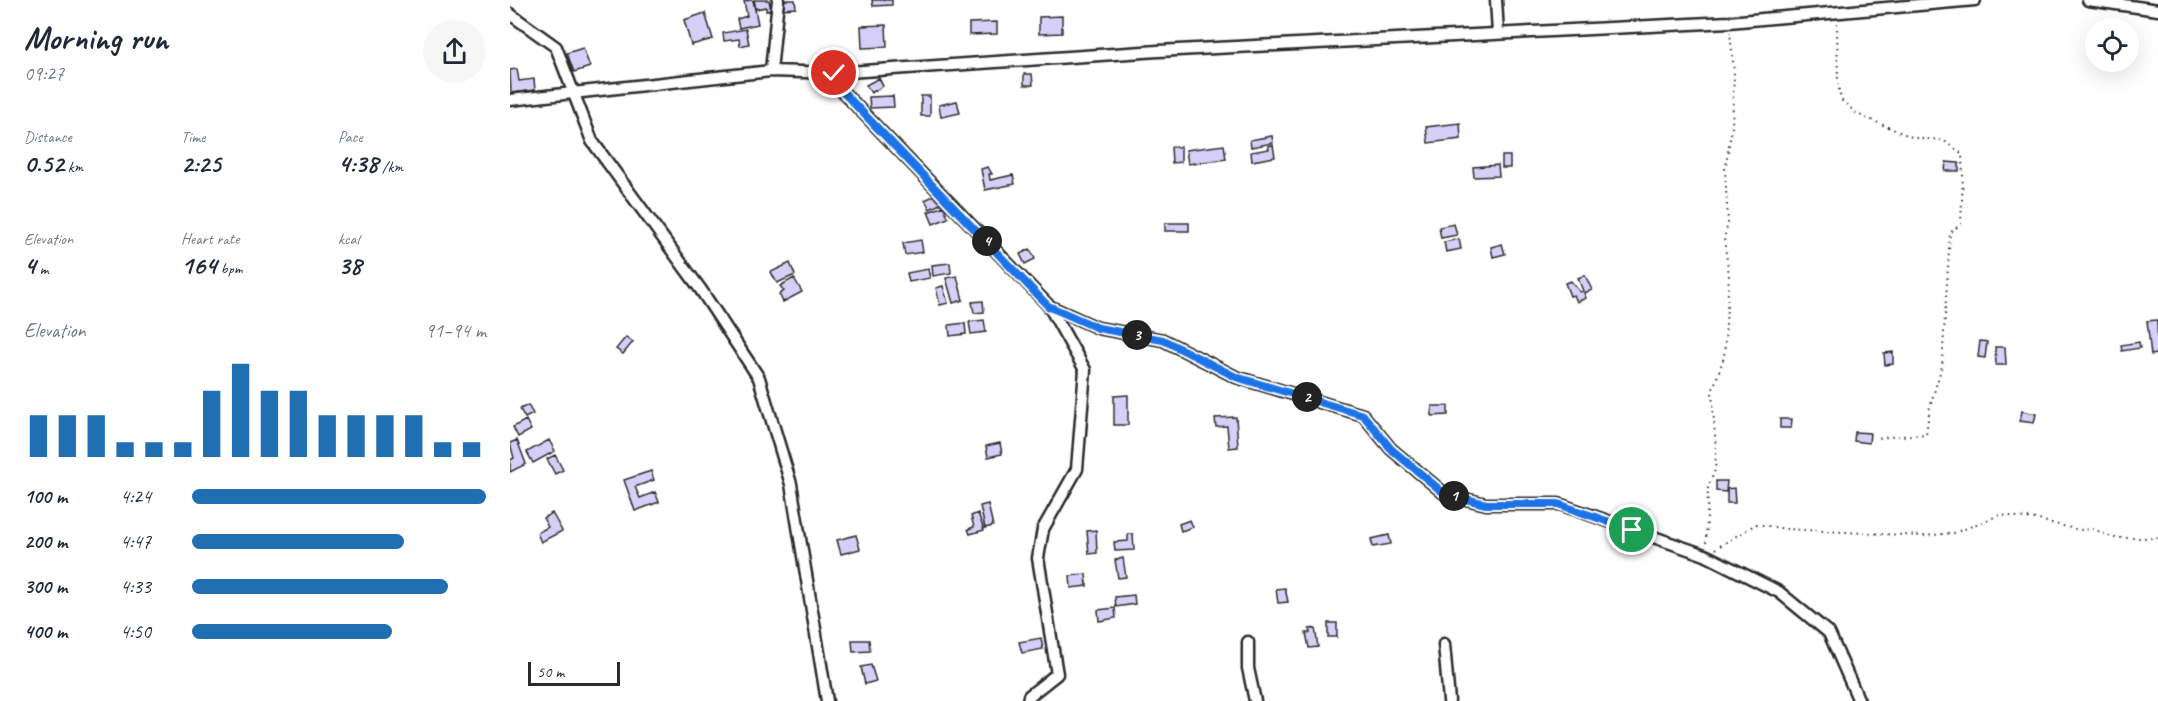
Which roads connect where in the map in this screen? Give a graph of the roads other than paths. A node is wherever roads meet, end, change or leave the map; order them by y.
1 (778, 0) edge
2 (1496, 0) edge
3 (1975, 0) edge
4 (2088, 0) edge
5 (2158, 10) edge
6 (510, 14) edge
7 (1498, 33) junction
8 (771, 71) junction
9 (834, 73) junction
10 (575, 93) junction
11 (510, 100) edge
12 (1048, 306) junction
13 (1248, 642) dead end
14 (1444, 644) dead end
15 (827, 701) edge
16 (1028, 701) edge
17 (1256, 701) edge
18 (1449, 701) edge
19 (1859, 701) edge

1 - 8 street
2 - 7 street
3 - 7 street
4 - 5 street
6 - 10 street
7 - 9 street
8 - 9 street
8 - 10 street
9 - 12 street
10 - 11 street
10 - 15 street
12 - 16 street
12 - 19 street
13 - 17 street
14 - 18 street

